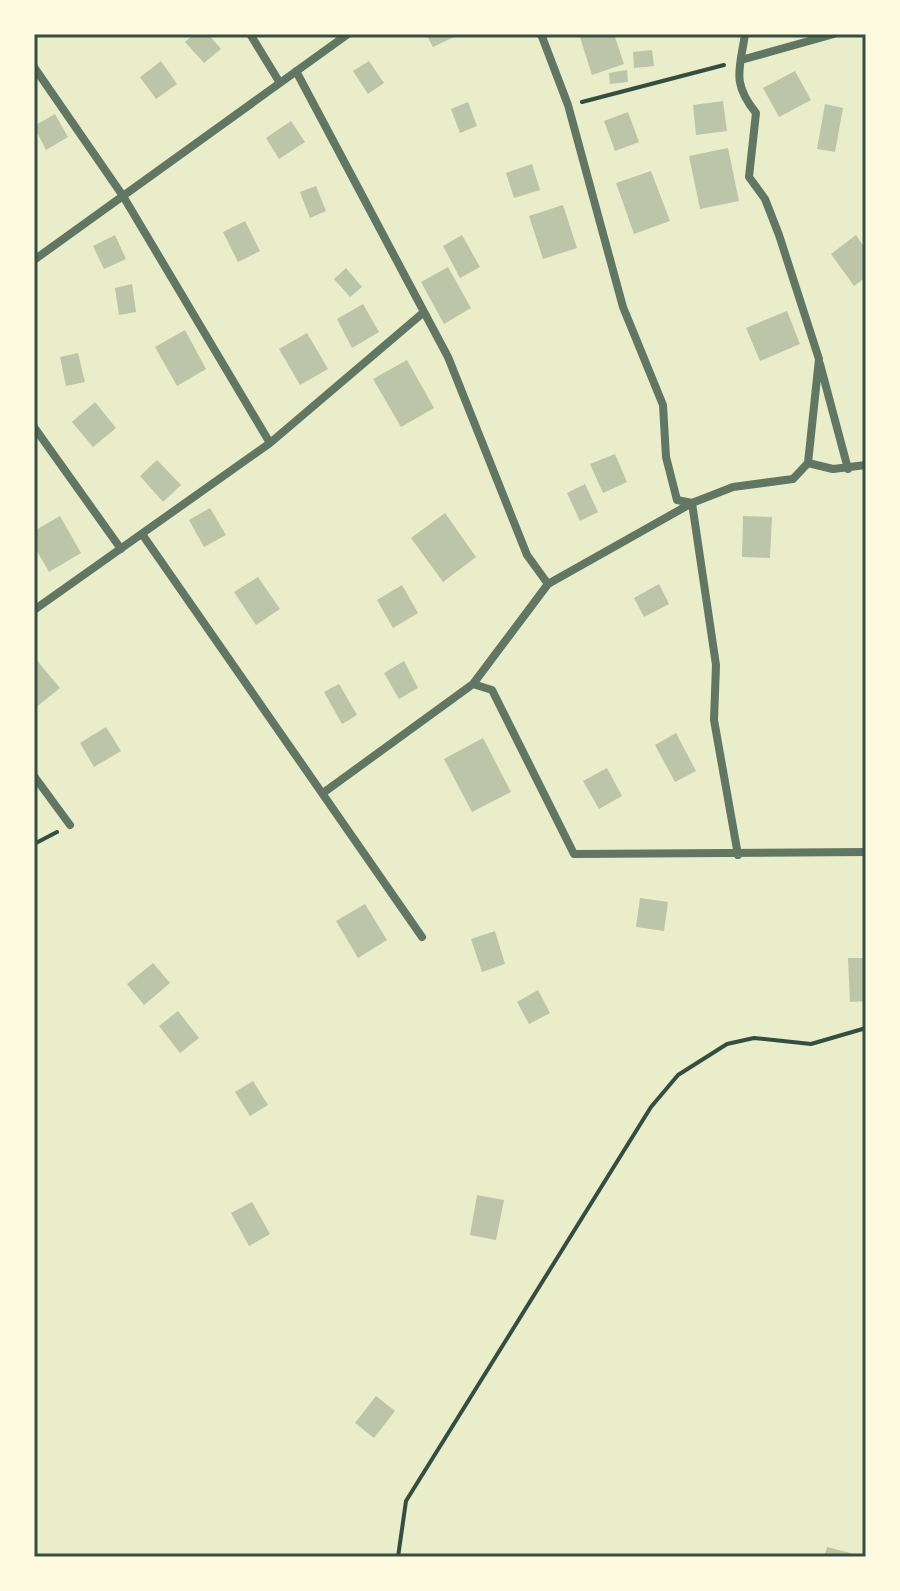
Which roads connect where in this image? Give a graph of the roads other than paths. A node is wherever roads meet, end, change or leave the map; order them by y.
1 (250, 34) edge
2 (348, 34) edge
3 (541, 34) edge
4 (745, 34) edge
5 (834, 34) edge
6 (741, 60) junction
7 (34, 67) edge
8 (296, 71) junction
9 (280, 83) junction
10 (123, 196) junction
11 (34, 260) edge
12 (424, 312) junction
13 (819, 359) junction
14 (34, 427) edge
15 (270, 443) junction
16 (808, 463) junction
17 (866, 465) edge
18 (848, 469) junction
19 (692, 503) junction
20 (142, 534) junction
21 (121, 549) junction
22 (548, 584) junction
23 (34, 610) edge
24 (473, 684) junction
25 (34, 776) edge
26 (323, 793) junction
27 (70, 825) road end
28 (866, 852) edge
29 (738, 855) junction
30 (422, 937) dead end

1 - 9 street
2 - 8 street
3 - 19 street
4 - 6 street
5 - 6 street
6 - 13 street
7 - 10 street
8 - 9 street
8 - 12 street
9 - 10 street
10 - 11 street
10 - 15 street
12 - 15 street
12 - 22 street
13 - 16 street
13 - 18 street
14 - 21 street
15 - 20 street
16 - 18 street
16 - 19 street
17 - 18 street
19 - 22 street
19 - 29 street
20 - 21 street
20 - 26 street
21 - 23 street
22 - 24 street
24 - 26 street
24 - 29 street
25 - 27 street
26 - 30 street
28 - 29 street

